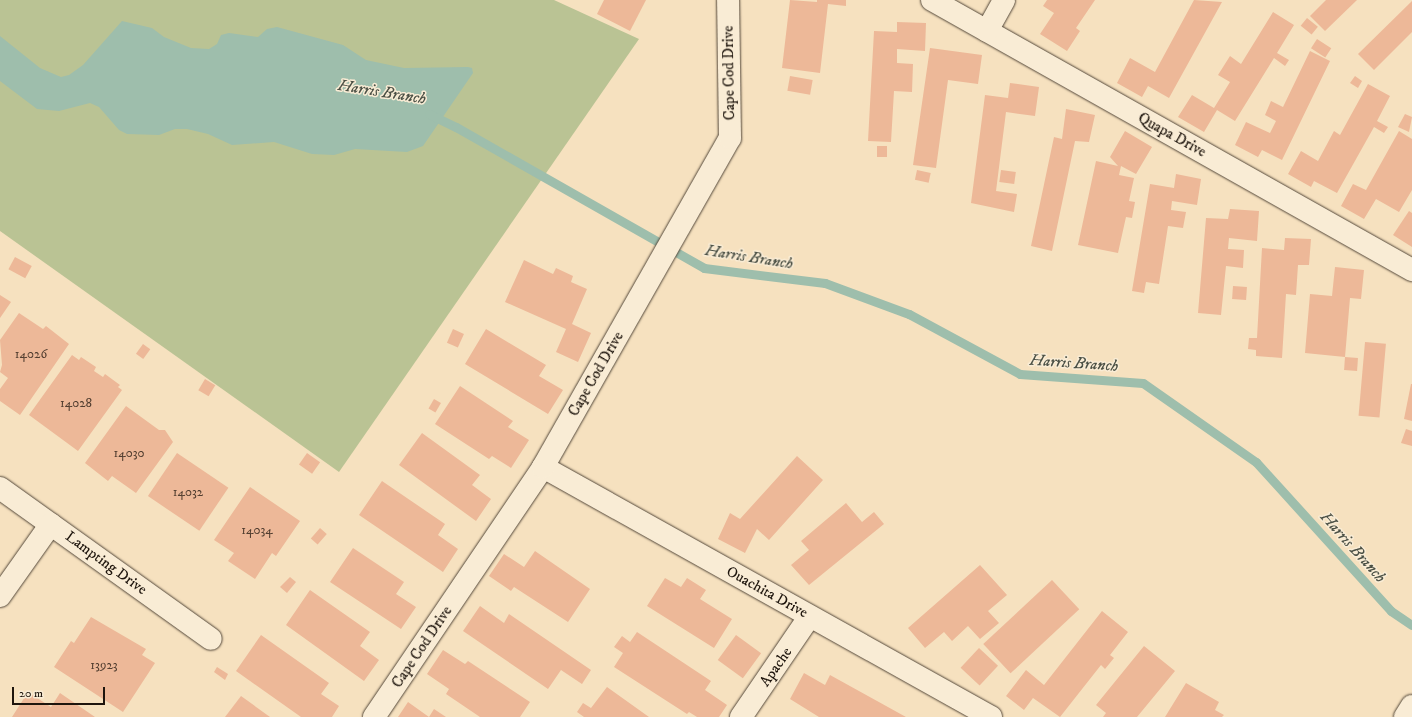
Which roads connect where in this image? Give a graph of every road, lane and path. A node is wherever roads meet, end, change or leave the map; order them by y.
1 (728, 0) edge
2 (932, 0) edge
3 (1004, 0) edge
4 (987, 30) junction
5 (1412, 270) edge
6 (543, 467) junction
7 (0, 488) edge
8 (51, 524) junction
9 (0, 596) edge
10 (810, 616) junction
11 (211, 639) dead end
12 (1412, 706) edge
13 (374, 717) edge
14 (741, 717) edge
15 (990, 717) edge
16 (1405, 717) edge

1 - 6 street, Cape Cod Drive
2 - 4 street, Quapa Drive
3 - 4 street
4 - 5 street, Quapa Drive
6 - 10 street, Ouachita Drive
6 - 13 street, Cape Cod Drive
7 - 8 street, Lampting Drive
8 - 9 street
8 - 11 street, Lampting Drive
10 - 14 street, Apache
10 - 15 street, Ouachita Drive
12 - 16 street

